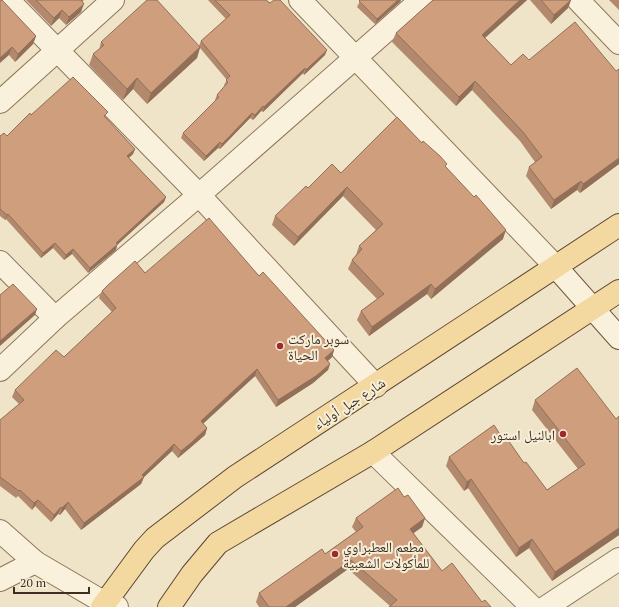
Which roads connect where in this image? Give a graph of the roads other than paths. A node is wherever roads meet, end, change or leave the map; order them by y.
1 (8, 0) edge
2 (113, 0) edge
3 (300, 0) edge
4 (421, 0) edge
5 (578, 0) edge
6 (619, 43) edge
7 (57, 50) junction
8 (355, 58) junction
9 (0, 102) edge
10 (200, 194) junction
11 (619, 225) edge
12 (0, 262) edge
13 (556, 267) junction
14 (619, 291) edge
15 (592, 309) junction
16 (55, 318) junction
17 (619, 338) edge
18 (0, 370) edge
19 (376, 386) junction
20 (373, 452) junction
21 (0, 531) edge
22 (619, 559) edge
23 (35, 562) junction
24 (0, 580) edge
25 (108, 606) edge
26 (168, 607) edge
27 (532, 607) edge
28 (546, 607) edge

1 - 7 street
2 - 7 street
3 - 8 street
4 - 8 street
5 - 6 street
7 - 9 street
7 - 10 street
8 - 10 street
8 - 13 street
10 - 16 street
10 - 19 street
11 - 13 main road, شارع جبل أولياء
12 - 16 street
13 - 15 street
13 - 19 main road, شارع جبل أولياء
14 - 15 main road
15 - 17 street
15 - 20 main road
16 - 18 street
19 - 25 main road, شارع جبل أولياء
20 - 26 main road
20 - 27 street
21 - 23 street
22 - 28 street
23 - 24 street
23 - 25 street

